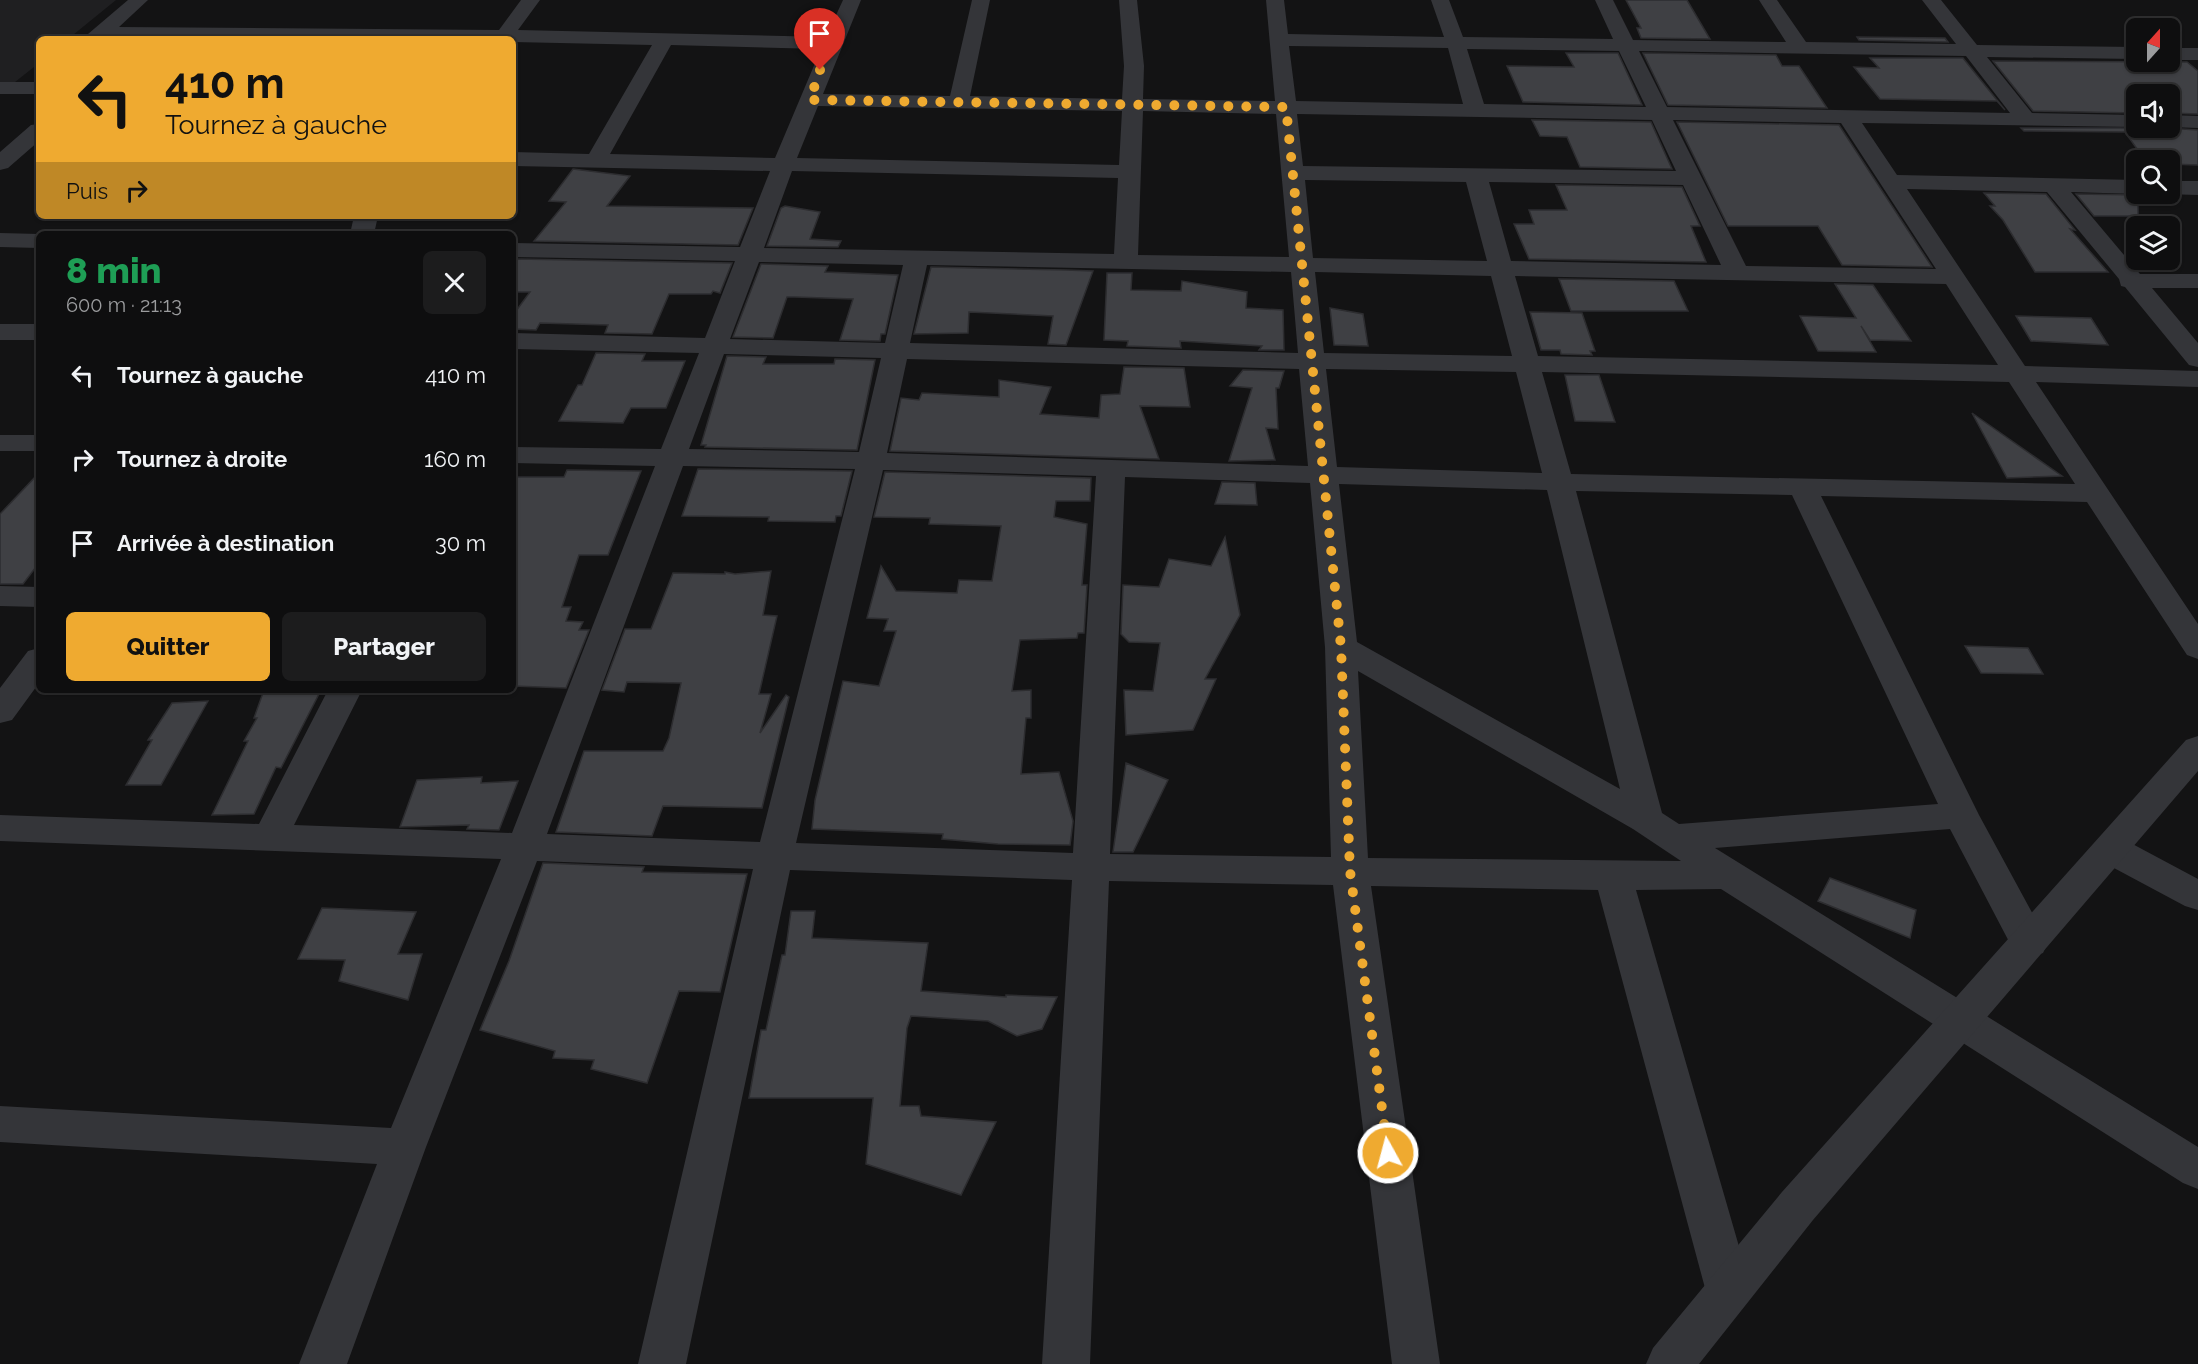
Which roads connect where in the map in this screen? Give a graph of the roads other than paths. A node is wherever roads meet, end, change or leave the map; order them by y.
1 (139, 0) edge
2 (531, 0) edge
3 (852, 0) edge
4 (981, 0) edge
5 (1128, 0) edge
6 (1275, 0) edge
7 (1440, 0) edge
8 (1604, 0) edge
9 (1768, 0) edge
10 (1930, 0) edge
11 (98, 36) edge
12 (337, 36) edge
13 (504, 36) edge
14 (516, 37) edge
15 (665, 39) junction
16 (1279, 40) junction
17 (833, 43) junction
18 (1456, 43) junction
19 (1625, 45) junction
20 (1799, 46) junction
21 (1969, 50) junction
22 (2126, 53) edge
23 (2180, 54) edge
24 (2198, 54) edge
25 (36, 87) edge
26 (0, 88) edge
27 (810, 100) junction
28 (959, 101) junction
29 (1133, 103) junction
30 (1286, 107) junction
31 (1475, 111) junction
32 (1659, 114) junction
33 (1847, 116) junction
34 (2026, 119) junction
35 (2126, 121) edge
36 (2180, 122) edge
37 (2198, 122) edge
38 (36, 132) edge
39 (8, 149) edge
40 (36, 149) edge
41 (516, 159) edge
42 (596, 160) junction
43 (0, 163) edge
44 (784, 163) junction
45 (1129, 172) junction
46 (1292, 173) junction
47 (1476, 177) junction
48 (1690, 178) junction
49 (1890, 182) junction
50 (2053, 185) junction
51 (2126, 187) edge
52 (2180, 188) edge
53 (2198, 188) edge
54 (0, 240) edge
55 (36, 241) edge
56 (516, 250) edge
57 (749, 255) junction
58 (916, 259) junction
59 (1126, 261) junction
60 (1300, 266) junction
61 (1500, 269) junction
62 (1737, 273) junction
63 (1953, 277) junction
64 (2130, 281) junction
65 (2198, 282) edge
66 (0, 332) edge
67 (36, 332) edge
68 (516, 341) edge
69 (714, 345) junction
70 (894, 350) junction
71 (2198, 359) edge
72 (1312, 361) junction
73 (1525, 363) junction
74 (2015, 373) junction
75 (2198, 380) edge
76 (0, 443) edge
77 (36, 443) edge
78 (516, 455) edge
79 (672, 456) junction
80 (871, 461) junction
81 (1112, 468) junction
82 (1323, 475) junction
83 (1559, 482) junction
84 (1802, 486) junction
85 (2094, 493) junction
86 (0, 596) edge
87 (36, 597) edge
88 (1341, 647) junction
89 (2198, 648) edge
90 (36, 663) edge
91 (343, 693) edge
92 (0, 712) edge
93 (2198, 748) edge
94 (1961, 815) junction
95 (0, 828) edge
96 (1661, 829) junction
97 (270, 837) junction
98 (525, 845) junction
99 (2112, 850) junction
100 (774, 857) junction
101 (1089, 867) junction
102 (1350, 871) junction
103 (1728, 875) junction
104 (1613, 876) junction
105 (2198, 896) edge
106 (2029, 942) junction
107 (1959, 1021) junction
108 (0, 1124) edge
109 (405, 1147) junction
110 (2198, 1170) edge
111 (1728, 1288) junction
112 (323, 1364) edge
113 (662, 1364) edge
114 (1066, 1364) edge
115 (1416, 1364) edge
116 (1670, 1364) edge

1 - 11 street
2 - 13 street
3 - 17 street
4 - 28 street
5 - 29 street
6 - 16 street
7 - 18 street
8 - 19 street
9 - 20 street
10 - 21 street
11 - 12 street
14 - 15 street
15 - 17 street
15 - 42 street
16 - 18 street
16 - 30 street
17 - 27 street
18 - 19 street
18 - 31 street
19 - 20 street
19 - 32 street
20 - 21 street
21 - 22 street
21 - 34 street
23 - 24 street
25 - 26 street
27 - 28 street
27 - 44 street
28 - 29 street
29 - 30 street
29 - 45 street
30 - 31 street
30 - 46 street
31 - 32 street
32 - 33 street
32 - 48 street
33 - 34 street
33 - 49 street
34 - 35 street
36 - 37 street
38 - 39 street
39 - 40 street
39 - 43 street
41 - 42 street
42 - 44 street
44 - 45 street
44 - 57 street
45 - 59 street
46 - 47 street
46 - 60 street
47 - 48 street
47 - 61 street
48 - 62 street
49 - 50 street
49 - 63 street
50 - 51 street
50 - 64 street
52 - 53 street
54 - 55 street
56 - 57 street
57 - 58 street
57 - 69 street
58 - 59 street
58 - 70 street
59 - 60 street
60 - 61 street
60 - 72 street
61 - 62 street
61 - 73 street
62 - 63 street
63 - 74 street
64 - 65 street
64 - 71 street
66 - 67 street
68 - 69 street
69 - 70 street
69 - 79 street
70 - 72 street
70 - 80 street
72 - 73 street
72 - 82 street
73 - 74 street
73 - 83 street
74 - 75 street
74 - 85 street
76 - 77 street
78 - 79 street
79 - 80 street
79 - 98 street
80 - 81 street
80 - 100 street
81 - 82 street
81 - 101 street
82 - 83 street
82 - 88 street
83 - 84 street
83 - 96 street
84 - 85 street
84 - 94 street
85 - 89 street
86 - 87 street
88 - 96 street
88 - 102 street
90 - 92 street
91 - 97 street
93 - 99 street
94 - 96 street
94 - 106 street
95 - 97 street
96 - 103 street
97 - 98 street
98 - 100 street
98 - 109 street
99 - 105 street
99 - 106 street
100 - 101 street
100 - 113 street
101 - 102 street
101 - 114 street
102 - 104 street
102 - 115 street
103 - 104 street
103 - 107 street
104 - 111 street
106 - 107 street
107 - 110 street
107 - 111 street
108 - 109 street
109 - 112 street
111 - 116 street

